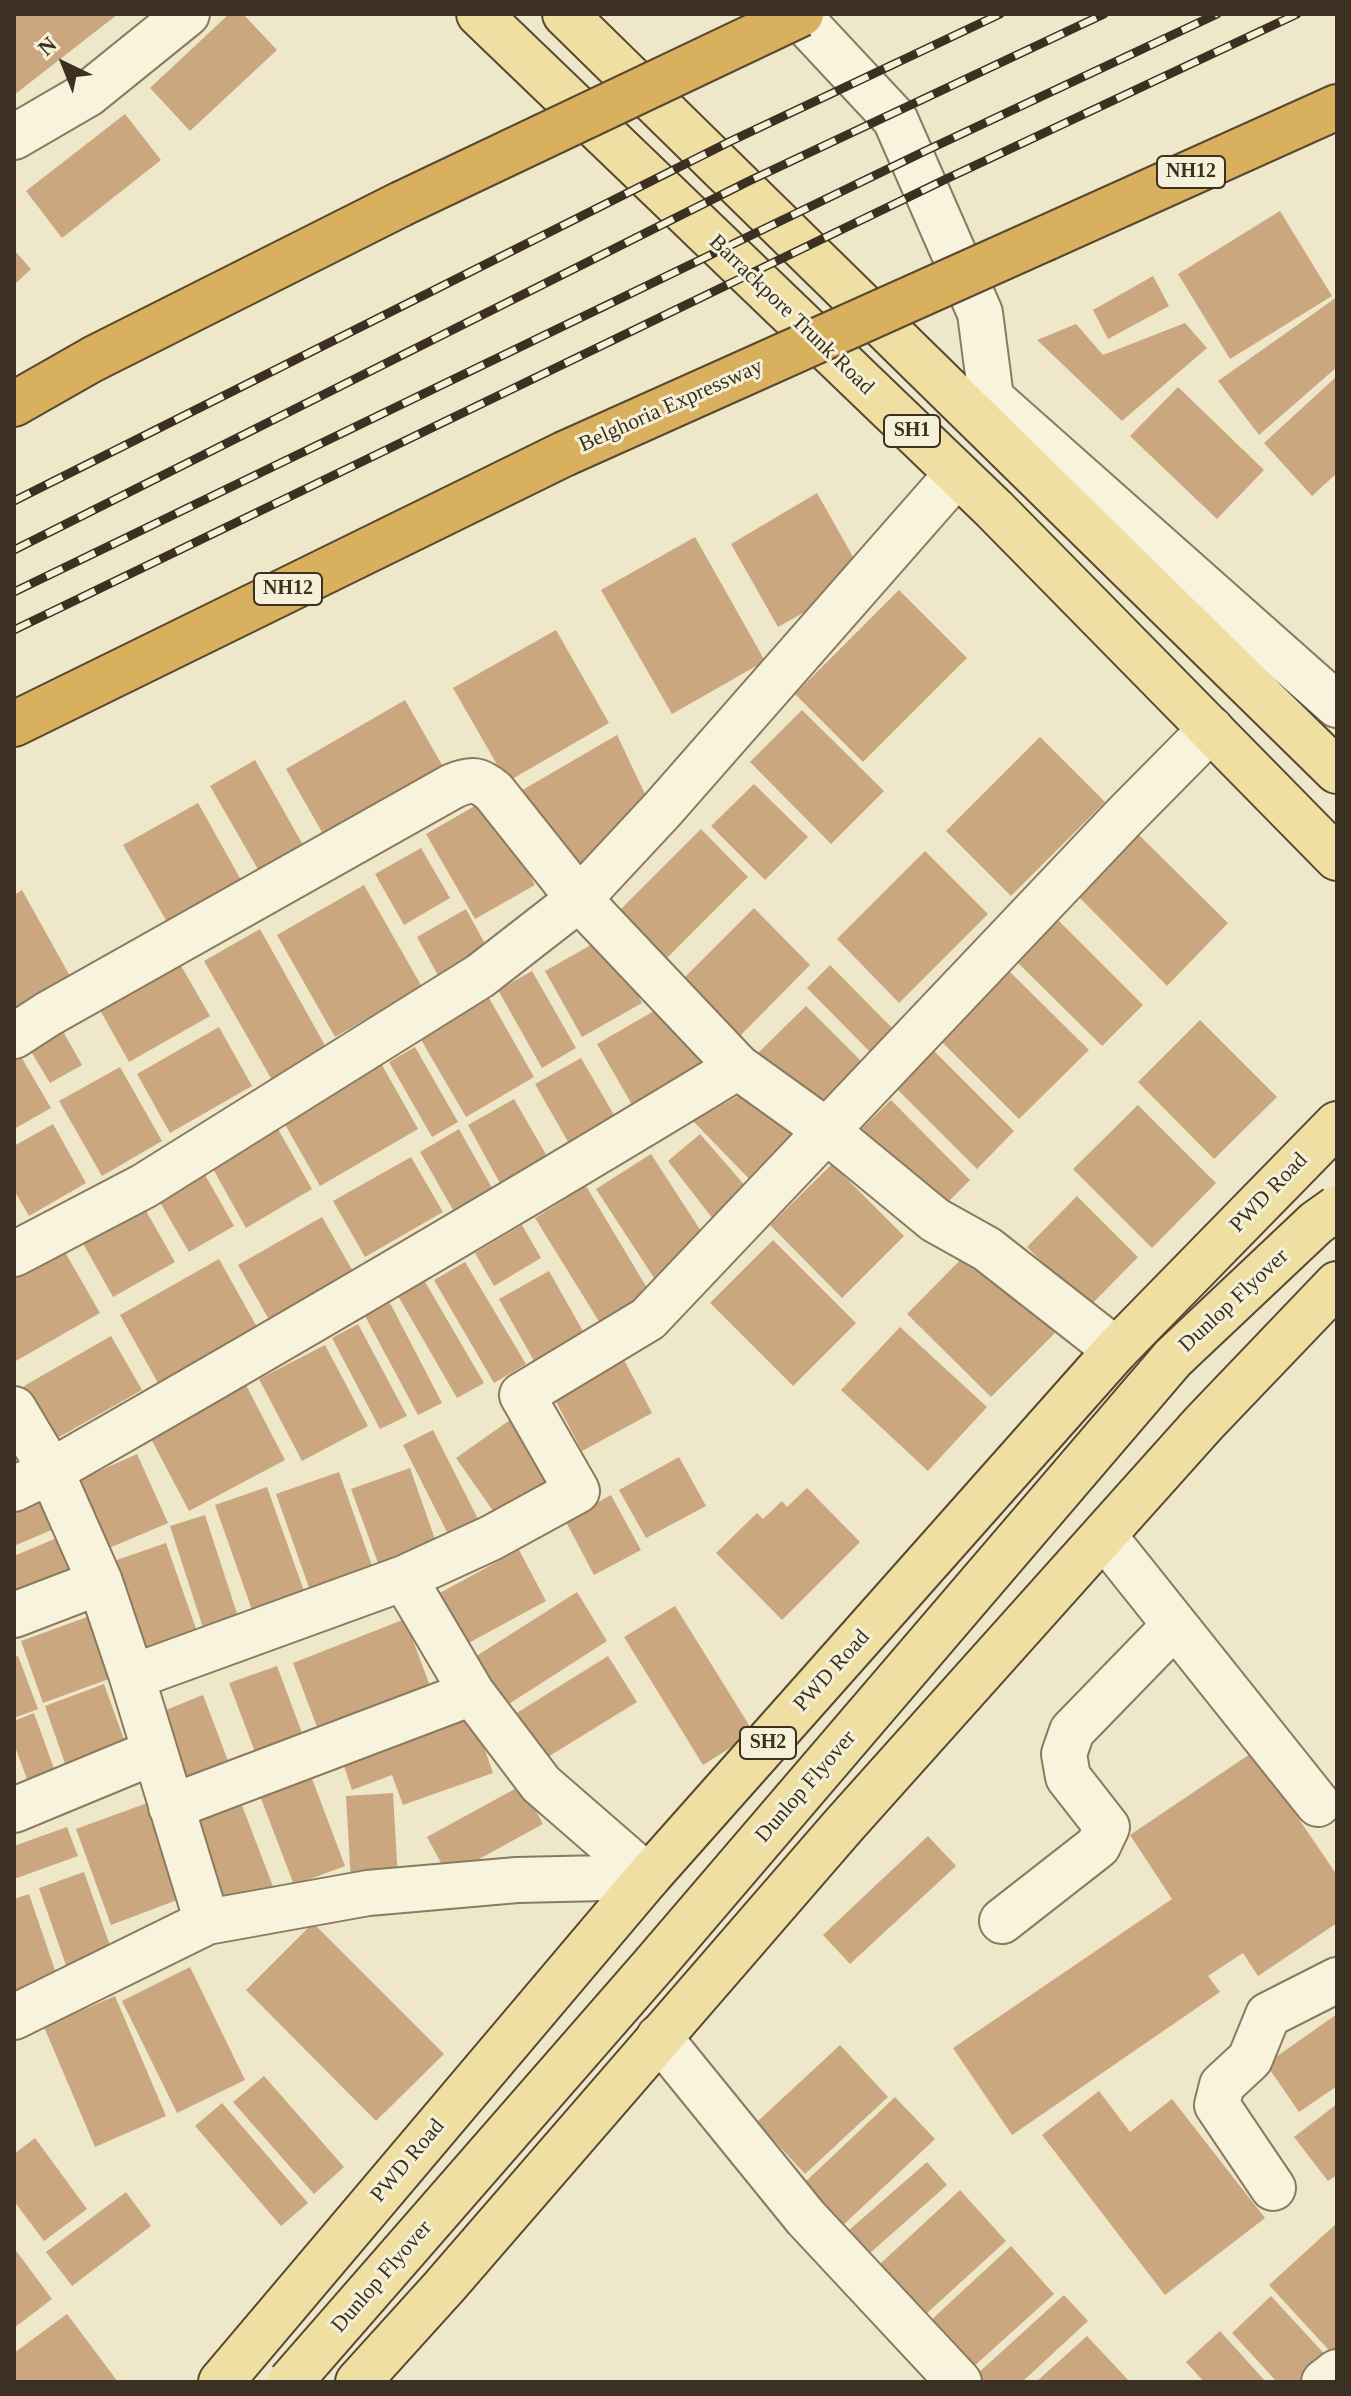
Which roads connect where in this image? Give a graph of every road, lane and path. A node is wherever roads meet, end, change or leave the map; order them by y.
1 (187, 14) edge
2 (479, 14) edge
3 (565, 14) edge
4 (799, 14) edge
5 (1337, 107) edge
6 (14, 137) edge
7 (14, 404) edge
8 (957, 474) junction
9 (1337, 705) edge
10 (14, 724) edge
11 (1211, 729) junction
12 (1337, 771) edge
13 (1337, 858) edge
14 (579, 899) junction
15 (14, 1036) edge
16 (738, 1067) junction
17 (1337, 1124) edge
18 (827, 1131) junction
19 (1337, 1208) edge
20 (14, 1254) edge
21 (1337, 1284) edge
22 (1116, 1350) junction
23 (14, 1409) edge
24 (32, 1480) edge
25 (1104, 1536) junction
26 (404, 1578) junction
27 (100, 1582) junction
28 (14, 1615) edge
29 (1175, 1625) junction
30 (132, 1677) junction
31 (472, 1693) junction
32 (154, 1752) junction
33 (1318, 1804) dead end
34 (171, 1807) junction
35 (14, 1810) edge
36 (648, 1877) junction
37 (1002, 1921) dead end
38 (207, 1922) junction
39 (1337, 1980) edge
40 (14, 2017) edge
41 (659, 2037) junction
42 (1273, 2188) dead end
43 (1337, 2372) edge
44 (221, 2382) edge
45 (290, 2382) edge
46 (358, 2382) edge
47 (959, 2382) edge
48 (1324, 2382) edge

1 - 6 street
2 - 8 main road, Barrackpore Trunk Road / SH1
3 - 12 main road, SH1
4 - 7 highway, bridge
4 - 9 street
5 - 10 highway, Belghoria Expressway / NH12, bridge
8 - 11 main road, Barrackpore Trunk Road / SH1
8 - 14 street
11 - 13 main road, Barrackpore Trunk Road / SH1
11 - 18 street
14 - 15 street
14 - 16 street
14 - 20 street
16 - 18 street
16 - 24 street
17 - 22 main road, PWD Road / SH2
18 - 22 street
18 - 26 street
19 - 45 main road, Dunlop Flyover, bridge
21 - 25 main road
22 - 36 main road, PWD Road / SH2
23 - 24 street
24 - 27 street
25 - 29 street
25 - 41 main road
26 - 30 street
26 - 31 street
27 - 28 street
27 - 30 street
29 - 33 street
29 - 37 street
30 - 32 street
31 - 34 street
31 - 36 street
32 - 34 street
32 - 35 street
34 - 38 street
36 - 38 street
36 - 44 main road, PWD Road / SH2
38 - 40 street
39 - 42 street
41 - 46 main road
41 - 47 street
43 - 48 street

